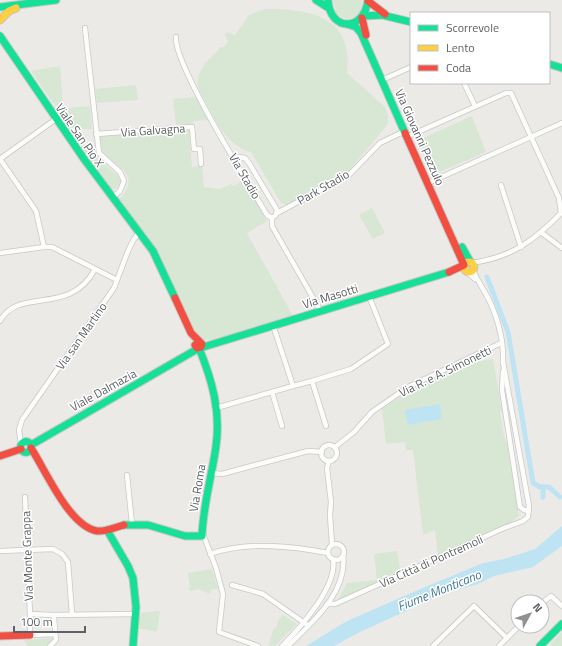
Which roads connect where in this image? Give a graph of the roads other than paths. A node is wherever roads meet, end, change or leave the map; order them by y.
1 (56, 0) edge
2 (316, 0) edge
3 (368, 1) edge
4 (328, 4) edge
5 (19, 6) junction
6 (0, 7) edge
7 (387, 15) junction
8 (363, 17) junction
9 (0, 19) edge
10 (410, 22) edge
11 (348, 24) junction
12 (85, 28) dead end
13 (0, 36) edge
14 (176, 37) dead end
15 (3, 45) edge
16 (550, 64) edge
17 (410, 67) edge
18 (562, 68) edge
19 (384, 79) junction
20 (464, 84) edge
21 (475, 106) junction
22 (56, 119) junction
23 (562, 123) edge
24 (408, 133) junction
25 (96, 134) junction
26 (532, 137) junction
27 (233, 156) junction
28 (0, 159) edge
29 (201, 164) dead end
30 (250, 164) junction
31 (240, 169) junction
32 (430, 182) junction
33 (501, 185) dead end
34 (112, 198) junction
35 (561, 199) edge
36 (562, 212) edge
37 (278, 213) junction
38 (272, 218) junction
39 (139, 233) junction
40 (542, 233) junction
41 (44, 247) junction
42 (521, 247) junction
43 (562, 248) edge
44 (0, 253) edge
45 (469, 268) junction
46 (95, 269) junction
47 (117, 280) junction
48 (369, 296) junction
49 (320, 310) junction
50 (0, 321) edge
51 (273, 325) junction
52 (501, 343) junction
53 (198, 345) junction
54 (503, 362) junction
55 (312, 381) junction
56 (293, 386) junction
57 (272, 392) junction
58 (503, 392) junction
59 (509, 394) junction
60 (216, 408) junction
61 (282, 426) dead end
62 (326, 426) dead end
63 (518, 439) junction
64 (508, 441) junction
65 (25, 444) junction
66 (335, 447) junction
67 (322, 452) junction
68 (0, 456) edge
69 (329, 460) junction
70 (211, 473) junction
71 (127, 475) dead end
72 (25, 497) dead end
73 (528, 511) junction
74 (132, 524) junction
75 (109, 532) junction
76 (203, 534) junction
77 (194, 538) junction
78 (206, 545) junction
79 (332, 545) junction
80 (28, 549) junction
81 (0, 551) edge
82 (328, 553) junction
83 (210, 554) junction
84 (343, 555) junction
85 (333, 559) junction
86 (232, 585) dead end
87 (550, 597) edge
88 (327, 604) junction
89 (562, 606) edge
90 (30, 614) junction
91 (72, 614) junction
92 (136, 614) junction
93 (53, 615) junction
94 (305, 620) junction
95 (310, 624) junction
96 (562, 624) edge
97 (55, 634) junction
98 (511, 634) edge
99 (30, 635) junction
100 (0, 636) edge
101 (507, 638) junction
102 (50, 646) edge
103 (133, 646) edge
104 (258, 646) edge
105 (282, 646) edge
106 (288, 646) edge
107 (433, 646) edge
108 (499, 646) edge
109 (540, 646) edge

1 - 5 street
2 - 4 street
3 - 7 street
3 - 8 street
4 - 11 street, Via Giovanni Pezzulo
5 - 6 street
5 - 9 street
7 - 8 street
7 - 10 street
8 - 11 street
8 - 19 street, Via Giovanni Pezzulo
11 - 19 street, Via Giovanni Pezzulo
12 - 25 street
13 - 15 street, Viale San Pio X
14 - 27 street, Via Stadio
15 - 22 street, Viale San Pio X
16 - 18 street
17 - 19 street
19 - 24 street, Via Giovanni Pezzulo
20 - 21 street
21 - 24 street, Park Stadio
21 - 26 street, Park Stadio
22 - 28 street
22 - 34 street, Viale San Pio X
23 - 26 street
24 - 32 street, Via Giovanni Pezzulo
24 - 37 street, Park Stadio
25 - 29 street, Via Galvagna
25 - 34 street
26 - 32 street
26 - 35 street
27 - 30 street
27 - 31 street, Via Stadio
28 - 41 street
30 - 31 street
30 - 37 street
31 - 38 street, Via Stadio
32 - 45 street, Via Giovanni Pezzulo
33 - 42 street
34 - 39 street, Viale San Pio X
35 - 36 street
36 - 40 street, Via Masotti
37 - 38 street, Park Stadio
38 - 49 street
39 - 47 street, Via san Martino
39 - 53 street, Via Roma
40 - 42 street, Via Masotti
40 - 43 street
41 - 44 street
41 - 46 street
42 - 45 street, Via Masotti
45 - 48 street, Via Masotti
45 - 52 street
46 - 47 street
46 - 50 street
47 - 65 street, Via san Martino
48 - 49 street, Via Masotti
48 - 55 street
49 - 51 street, Via Masotti
51 - 53 street, Via Masotti
51 - 56 street
52 - 54 street
52 - 66 street, Via R. e A. Simonetti
53 - 60 street, Via Roma
53 - 65 street, Viale Dalmazia
54 - 58 street
54 - 59 street
55 - 56 street
55 - 62 street
56 - 57 street
57 - 60 street
57 - 61 street
58 - 59 street
58 - 64 street
59 - 63 street
60 - 70 street, Via Roma
63 - 64 street
63 - 73 street
64 - 73 street
65 - 68 street, Viale Dalmazia
65 - 75 street
66 - 67 street
66 - 69 street
67 - 69 street
67 - 70 street
69 - 79 street
70 - 76 street, Via Roma
71 - 74 street
72 - 80 street, Via Monte Grappa
73 - 88 street, Via Città di Pontremoli
74 - 75 street
74 - 77 street
75 - 92 street
76 - 77 street
76 - 78 street, Via Roma
77 - 78 street
78 - 83 street, Via Roma
79 - 82 street
79 - 84 street
80 - 81 street
80 - 90 street, Via Monte Grappa
80 - 91 street
82 - 83 street
82 - 85 street
83 - 104 street, Via Roma
84 - 85 street
84 - 88 street
85 - 94 street
86 - 94 street
87 - 89 street
88 - 95 street
90 - 93 street
90 - 99 street, Via Monte Grappa
91 - 92 street
91 - 93 street
92 - 103 street
93 - 97 street
94 - 95 street
94 - 105 street
95 - 106 street
96 - 109 street
97 - 99 street
97 - 102 street
98 - 101 street
99 - 100 street
101 - 107 street
101 - 108 street

